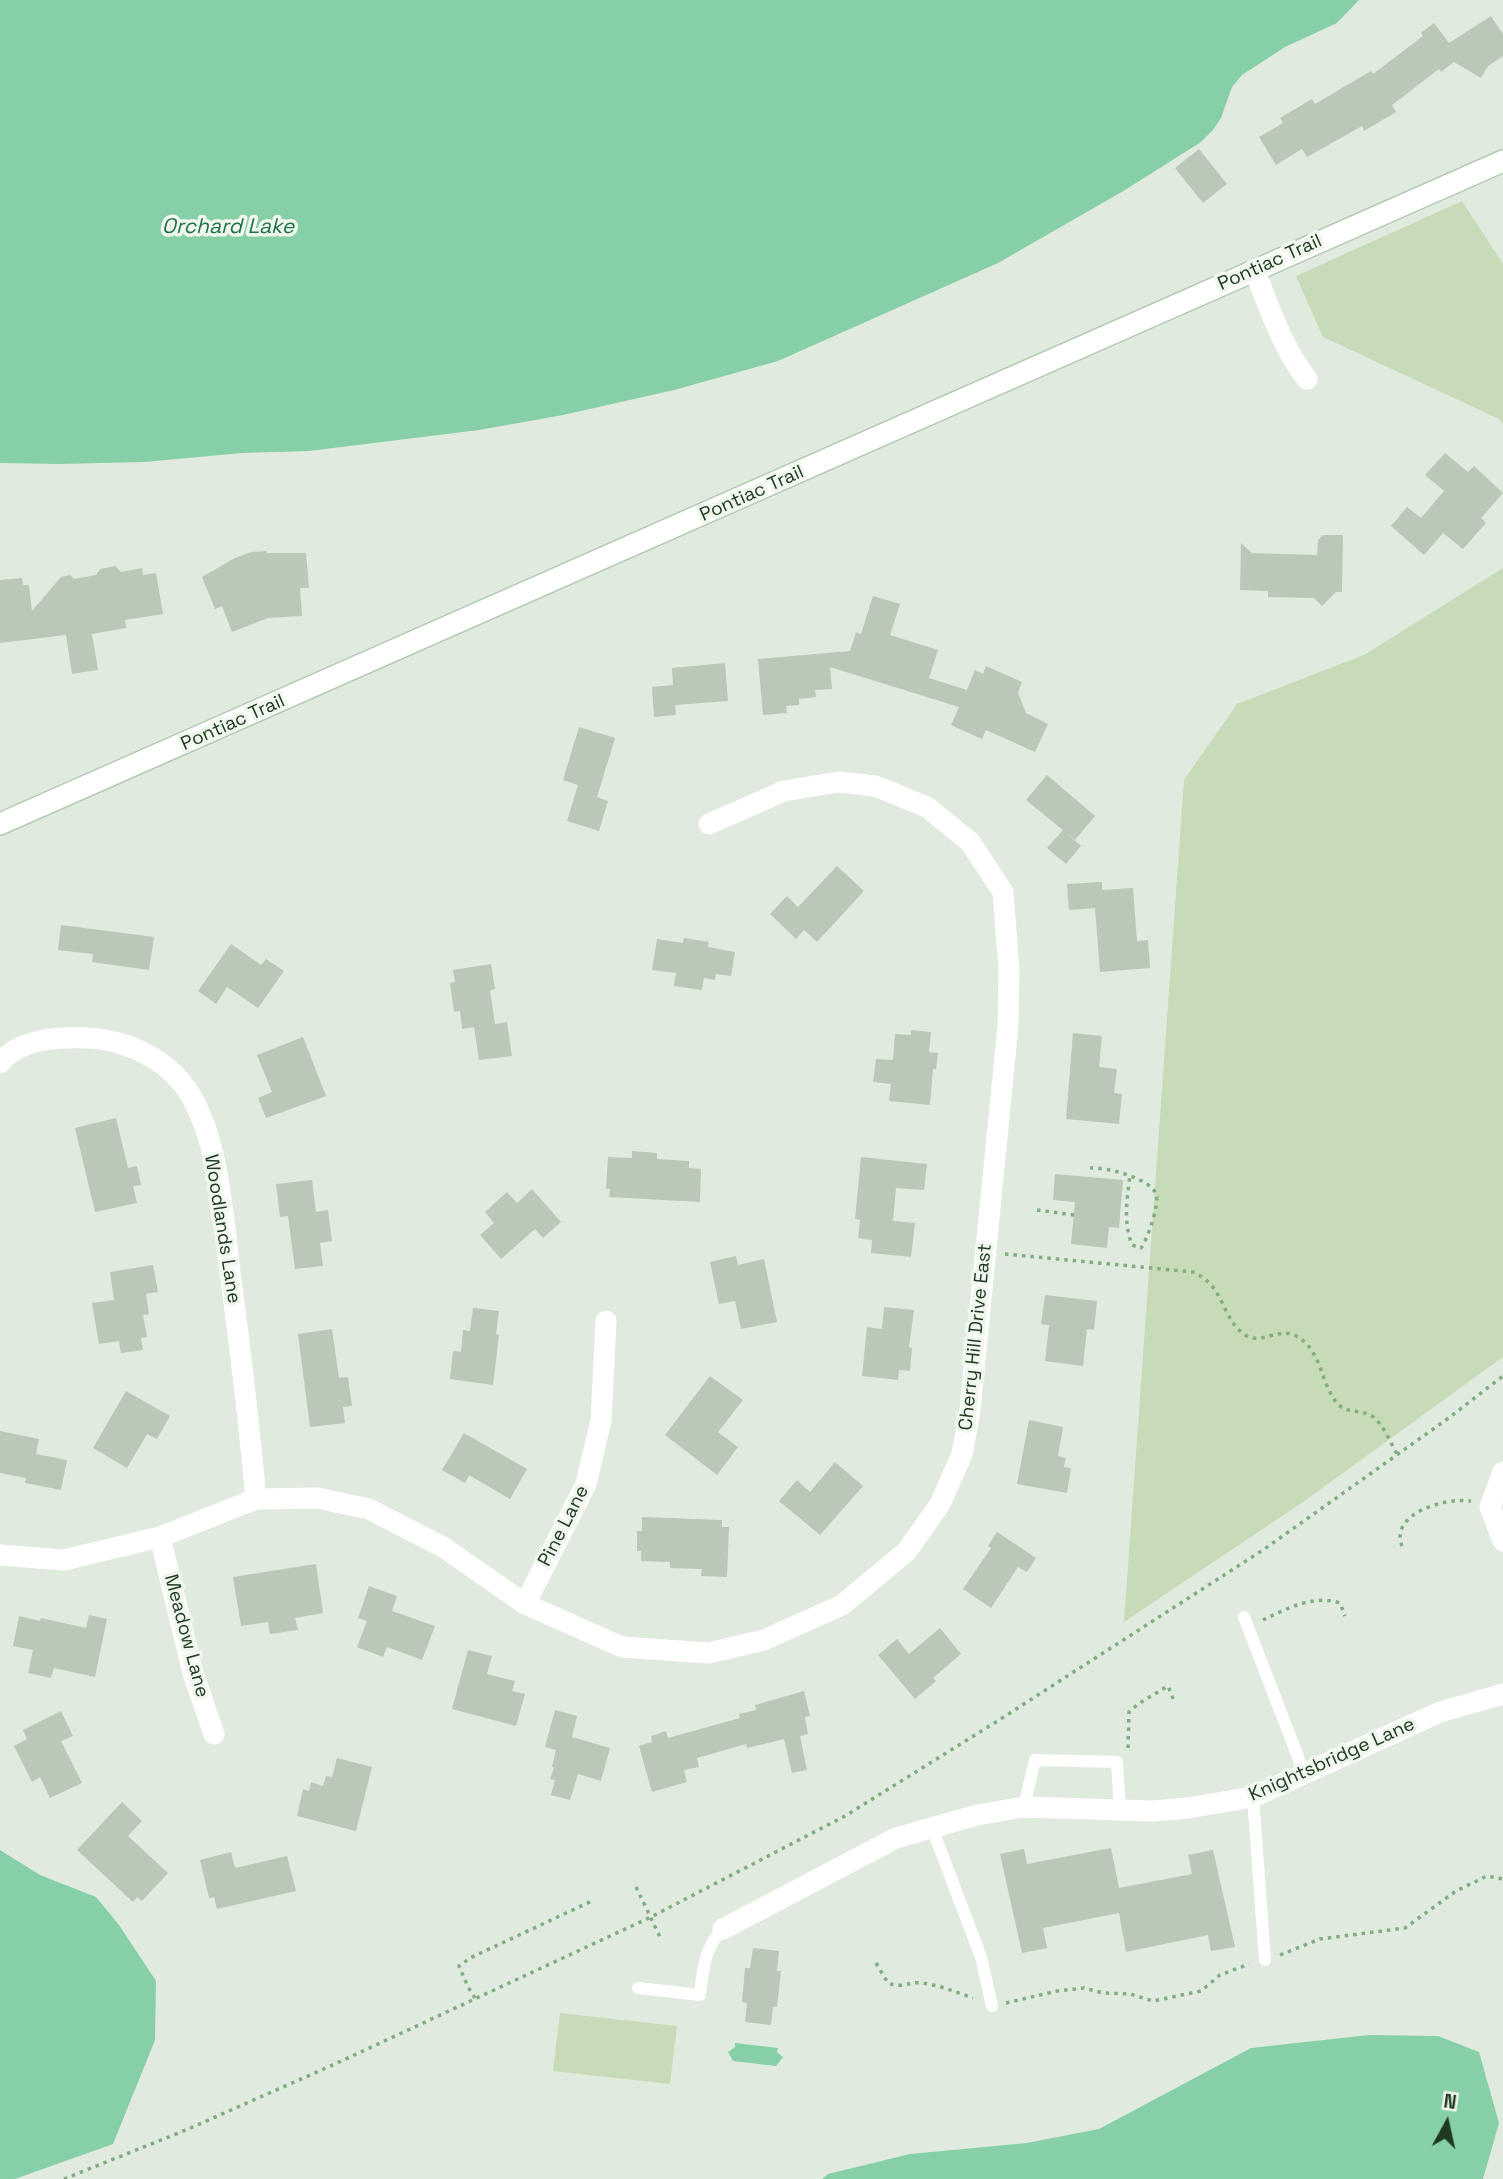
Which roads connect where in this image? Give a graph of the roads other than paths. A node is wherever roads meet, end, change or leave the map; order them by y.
1 (1503, 161) edge
2 (1254, 269) junction
3 (1307, 379) dead end
4 (0, 824) edge
5 (709, 824) dead end
6 (0, 1063) edge
7 (606, 1321) dead end
8 (1503, 1472) edge
9 (256, 1499) junction
10 (160, 1537) junction
11 (1503, 1541) edge
12 (0, 1555) edge
13 (525, 1604) junction
14 (1246, 1622) road end
15 (1502, 1699) edge
16 (214, 1734) dead end
17 (1306, 1774) junction
18 (1253, 1797) junction
19 (1024, 1807) junction
20 (1120, 1811) junction
21 (932, 1828) junction
22 (723, 1929) joint
23 (1265, 1961) road end
24 (638, 1988) dead end
25 (992, 2006) road end

1 - 2 street, Pontiac Trail
2 - 3 street
2 - 4 street, Pontiac Trail
5 - 13 street, Cherry Hill Drive East
6 - 9 street, Woodlands Lane
7 - 13 street, Pine Lane
8 - 11 street
9 - 10 street, Cherry Hill Drive East
9 - 13 street, Cherry Hill Drive East
10 - 12 street, Cherry Hill Drive East
10 - 16 street, Meadow Lane
14 - 17 lane
15 - 17 street, Knightsbridge Lane
17 - 18 street, Knightsbridge Lane
18 - 20 street, Knightsbridge Lane
18 - 23 lane
19 - 20 street, Knightsbridge Lane
19 - 20 lane
19 - 21 street, Knightsbridge Lane
21 - 22 street, Knightsbridge Lane
21 - 25 lane
22 - 24 lane

